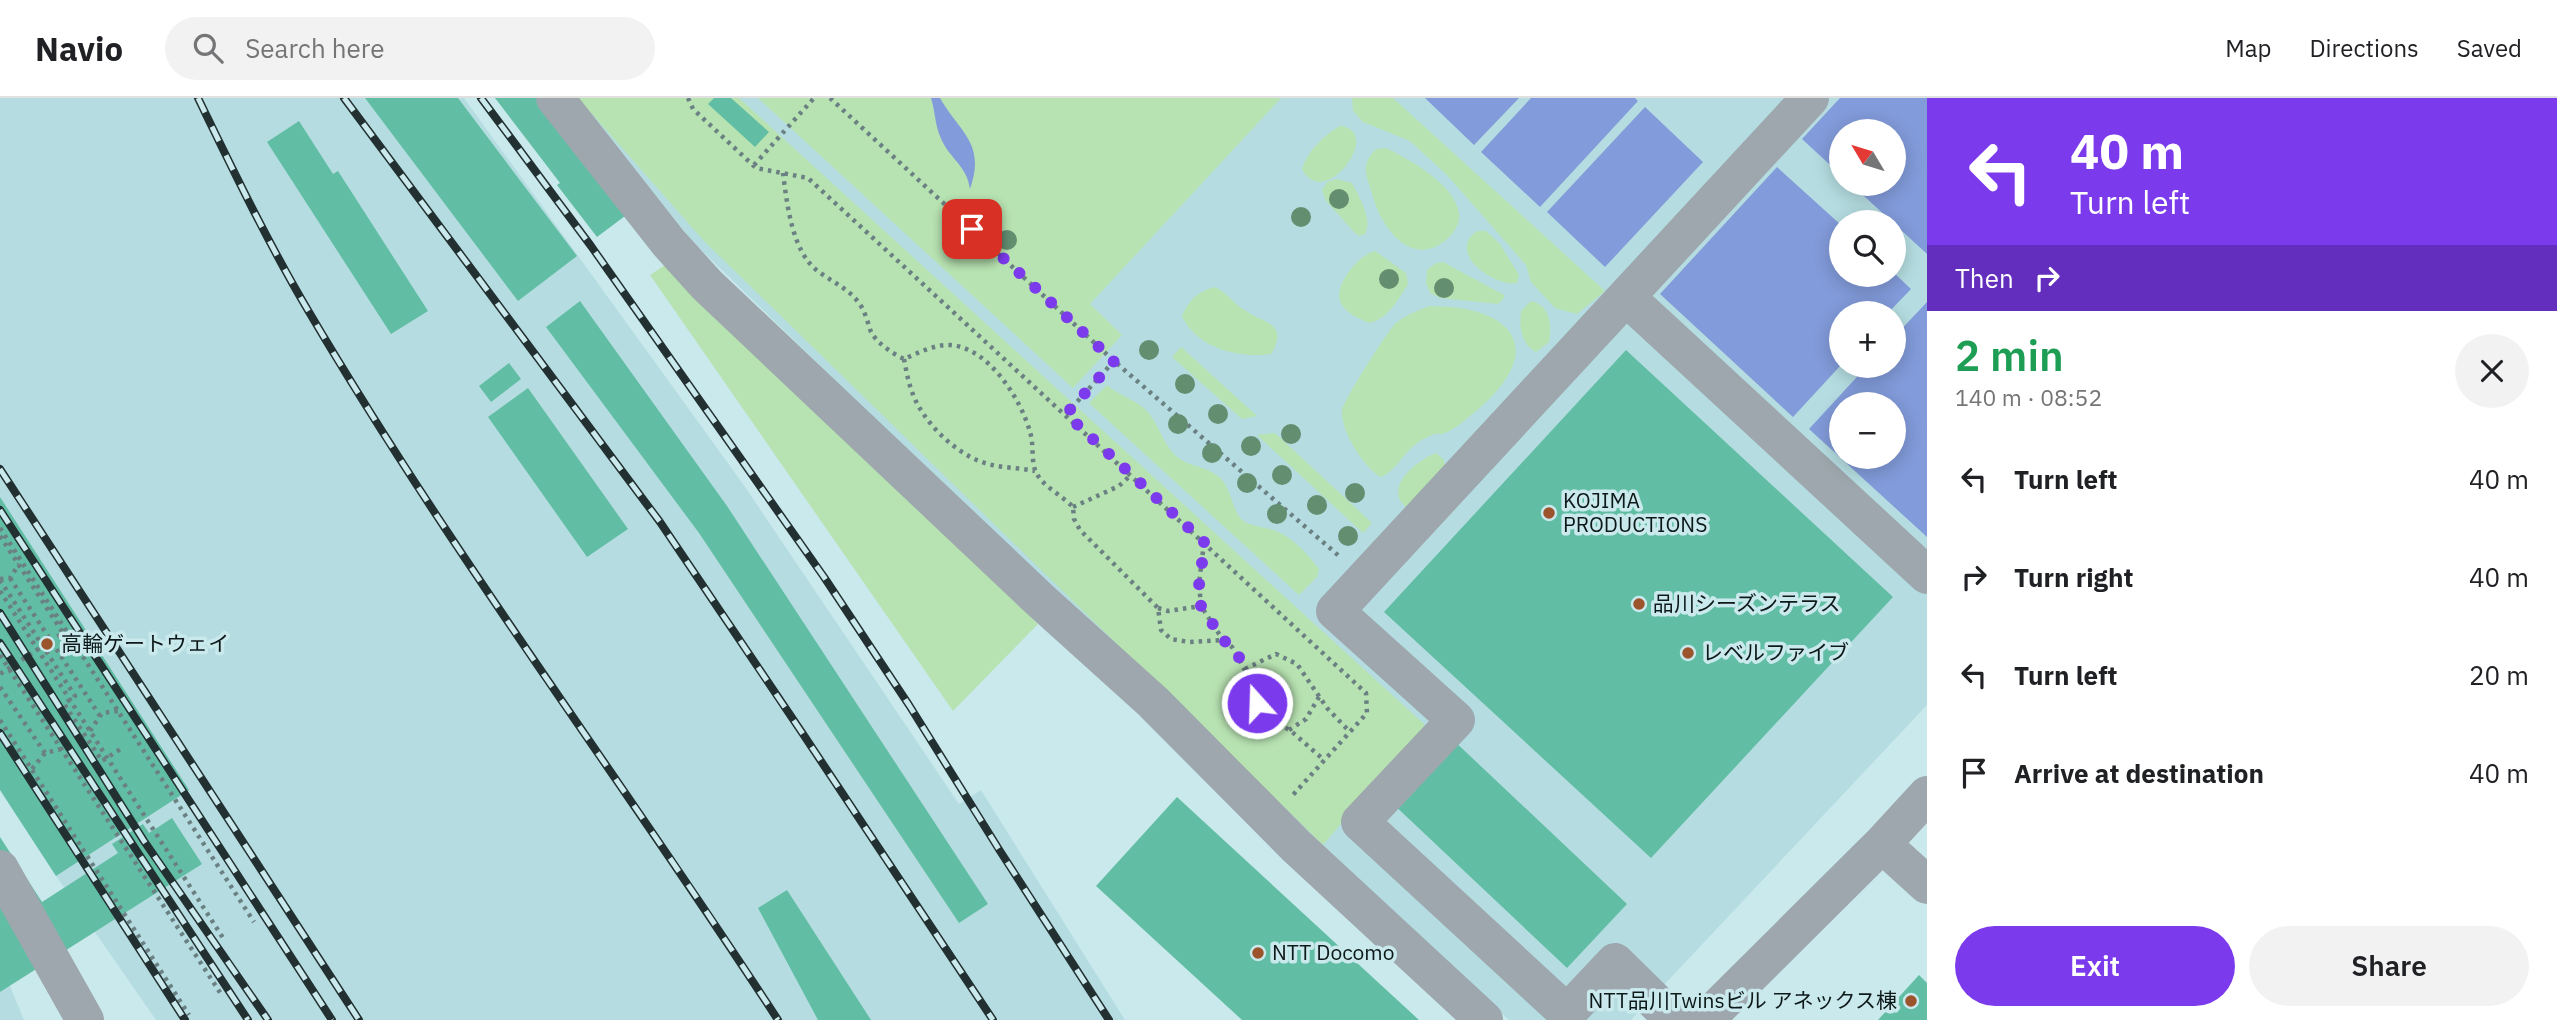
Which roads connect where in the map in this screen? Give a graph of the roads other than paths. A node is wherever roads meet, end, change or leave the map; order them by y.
1 (555, 98) edge
2 (1810, 98) edge
3 (1626, 297) junction
4 (1927, 575) edge
5 (1927, 795) edge
6 (1882, 844) junction
7 (0, 869) edge
8 (1927, 885) edge
9 (0, 910) edge
10 (54, 1020) edge
11 (85, 1020) edge
12 (1484, 1020) edge
13 (1675, 1020) edge
14 (1704, 1020) edge

1 - 12 street
2 - 3 street
3 - 4 street
3 - 13 street
5 - 6 street
6 - 8 street
6 - 14 street
7 - 11 street
9 - 10 street

